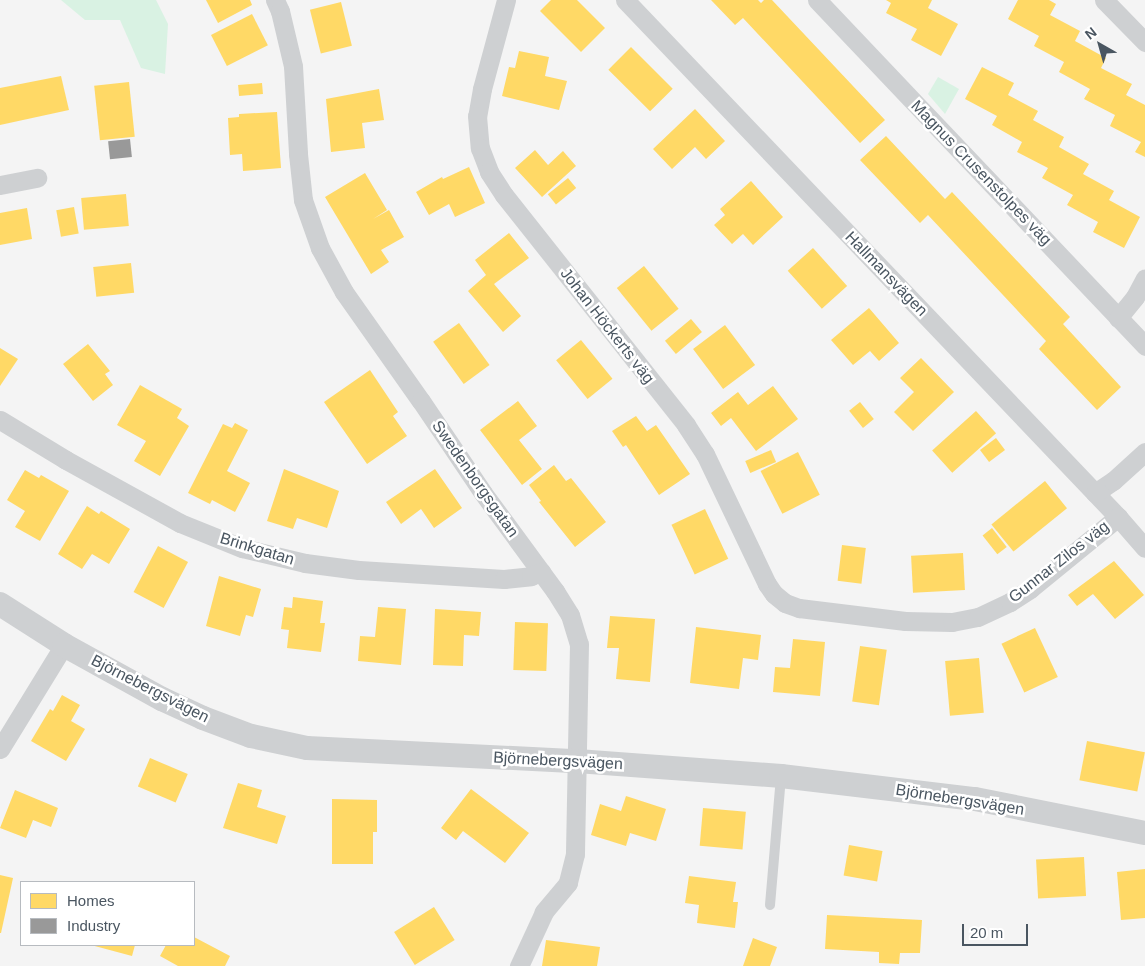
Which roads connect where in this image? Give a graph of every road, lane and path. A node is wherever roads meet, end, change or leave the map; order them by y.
1 (275, 0) edge
2 (506, 0) edge
3 (626, 0) edge
4 (817, 0) edge
5 (1104, 0) edge
6 (1145, 42) edge
7 (37, 178) dead end
8 (0, 185) edge
9 (1145, 278) edge
10 (1118, 318) junction
11 (1145, 346) edge
12 (0, 420) edge
13 (1145, 452) edge
14 (1095, 493) junction
15 (1118, 516) junction
16 (1145, 548) edge
17 (541, 572) junction
18 (0, 604) edge
19 (824, 611) joint
20 (64, 645) junction
21 (0, 749) edge
22 (578, 761) junction
23 (781, 776) junction
24 (1145, 833) edge
25 (770, 905) dead end
26 (519, 966) edge

1 - 17 street, Swedenborgsgatan
2 - 19 street, Johan Höckerts väg
3 - 14 street, Hallmansvägen
4 - 10 street, Magnus Crusenstolpes väg
5 - 6 street
7 - 8 street
9 - 10 street
10 - 11 street, Magnus Crusenstolpes väg
12 - 17 street, Brinkgatan
13 - 14 street
14 - 15 street, Hallmansvägen
15 - 16 street, Hallmansvägen
15 - 19 street, Gunnar Zilos väg
17 - 22 street, Swedenborgsgatan
18 - 20 street, Björnebergsvägen
20 - 21 street
20 - 22 street, Björnebergsvägen
22 - 23 street, Björnebergsvägen
22 - 26 street, Swedenborgsgatan
23 - 24 street, Björnebergsvägen
23 - 25 lane

